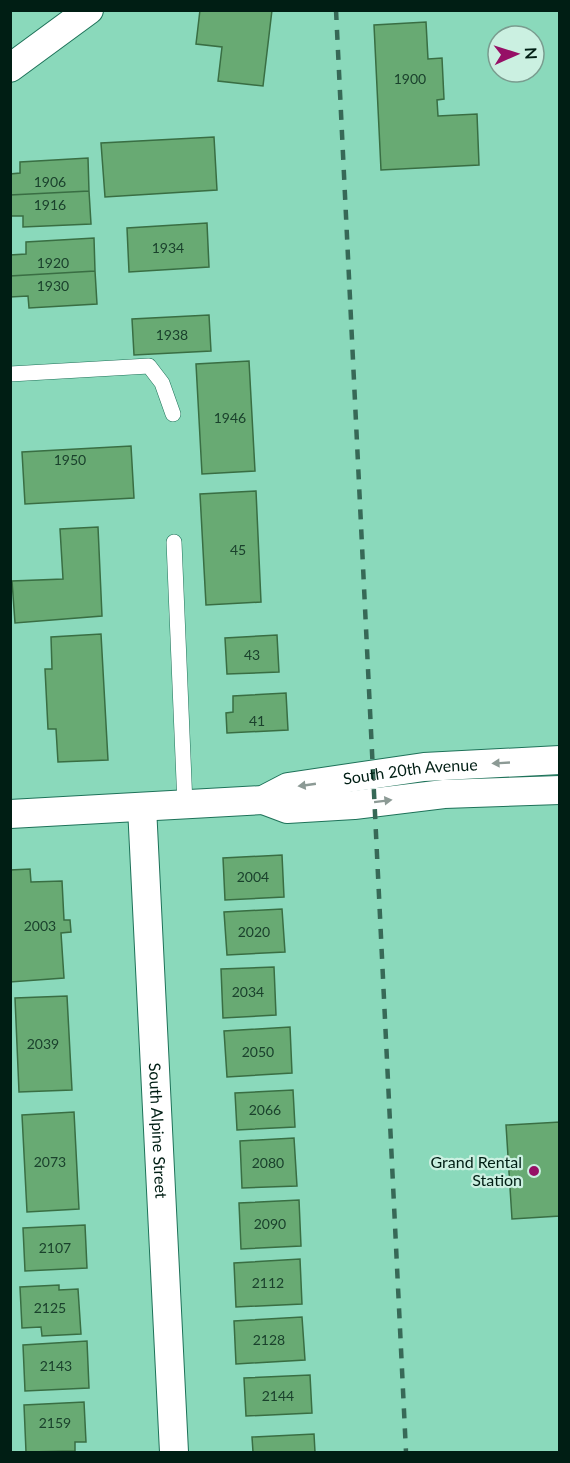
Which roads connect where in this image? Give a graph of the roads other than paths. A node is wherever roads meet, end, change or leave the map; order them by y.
1 (89, 10) edge
2 (10, 68) edge
3 (10, 374) edge
4 (174, 414) dead end
5 (174, 542) dead end
6 (560, 760) edge
7 (560, 790) edge
8 (263, 800) junction
9 (185, 805) junction
10 (142, 807) junction
11 (10, 814) edge
12 (174, 1452) edge

1 - 2 street
3 - 4 lane
5 - 9 lane
6 -> 8 street, South 20th Avenue
8 -> 7 street, South 20th Avenue
8 - 9 street, South 20th Avenue
9 - 10 street, South 20th Avenue
10 - 11 street, South 20th Avenue
10 - 12 street, South Alpine Street

